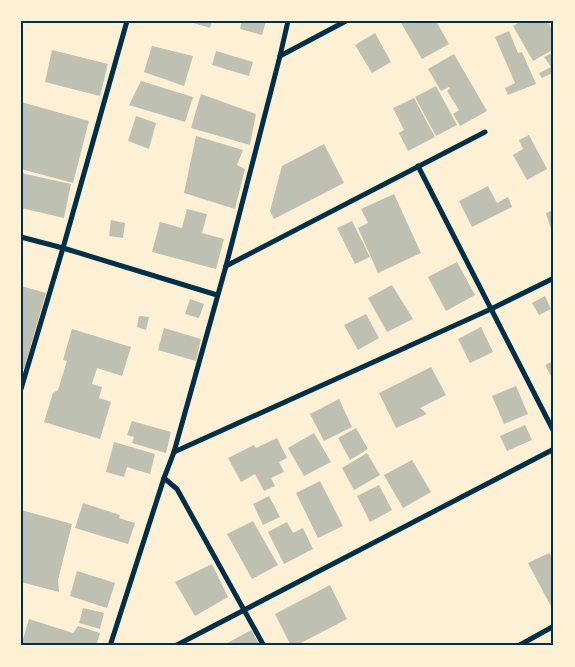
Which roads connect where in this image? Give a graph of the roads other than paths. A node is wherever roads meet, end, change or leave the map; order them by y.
1 (127, 21) edge
2 (288, 21) edge
3 (346, 21) edge
4 (280, 56) junction
5 (485, 132) dead end
6 (418, 166) junction
7 (21, 237) edge
8 (63, 248) junction
9 (226, 266) junction
10 (554, 278) edge
11 (217, 296) junction
12 (492, 309) junction
13 (21, 389) edge
14 (554, 432) edge
15 (554, 449) edge
16 (174, 452) junction
17 (164, 478) junction
18 (245, 609) junction
19 (554, 626) edge
20 (110, 646) edge
21 (175, 646) edge
22 (264, 646) edge
23 (518, 646) edge

1 - 8 street
2 - 4 street
3 - 4 street
4 - 9 street
5 - 6 street
6 - 9 street
6 - 12 street
7 - 8 street
8 - 11 street
8 - 13 street
9 - 11 street
10 - 12 street
11 - 16 street
12 - 14 street
12 - 16 street
15 - 18 street
16 - 17 street
17 - 18 street
17 - 20 street
18 - 21 street
18 - 22 street
19 - 23 street

